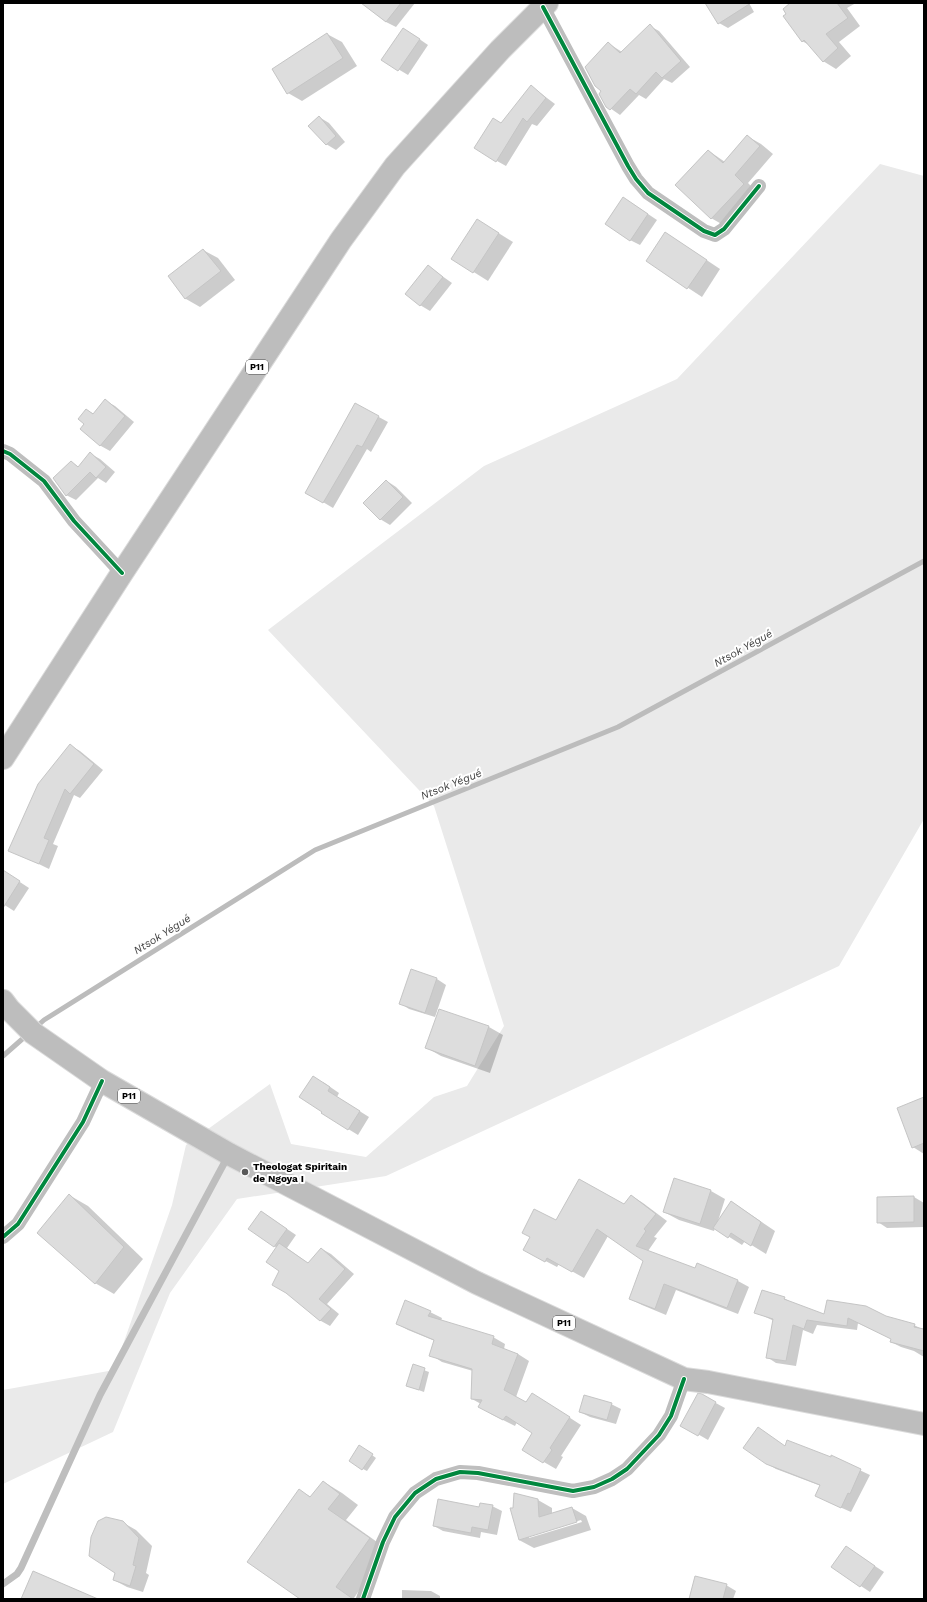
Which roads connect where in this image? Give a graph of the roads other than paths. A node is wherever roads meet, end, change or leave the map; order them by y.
1 (545, 5) edge
2 (759, 186) dead end
3 (3, 451) edge
4 (122, 573) junction
5 (3, 758) edge
6 (3, 1001) edge
7 (102, 1081) junction
8 (229, 1154) junction
9 (3, 1237) edge
10 (684, 1379) junction
11 (924, 1424) edge
12 (3, 1584) edge
13 (363, 1599) edge

1 - 2 street
1 - 4 main road, P11
3 - 4 street
4 - 5 main road, P11
6 - 7 main road, P11
7 - 8 main road, P11
7 - 9 street
8 - 10 main road, P11
8 - 12 lane
10 - 11 main road, P11
10 - 13 street

